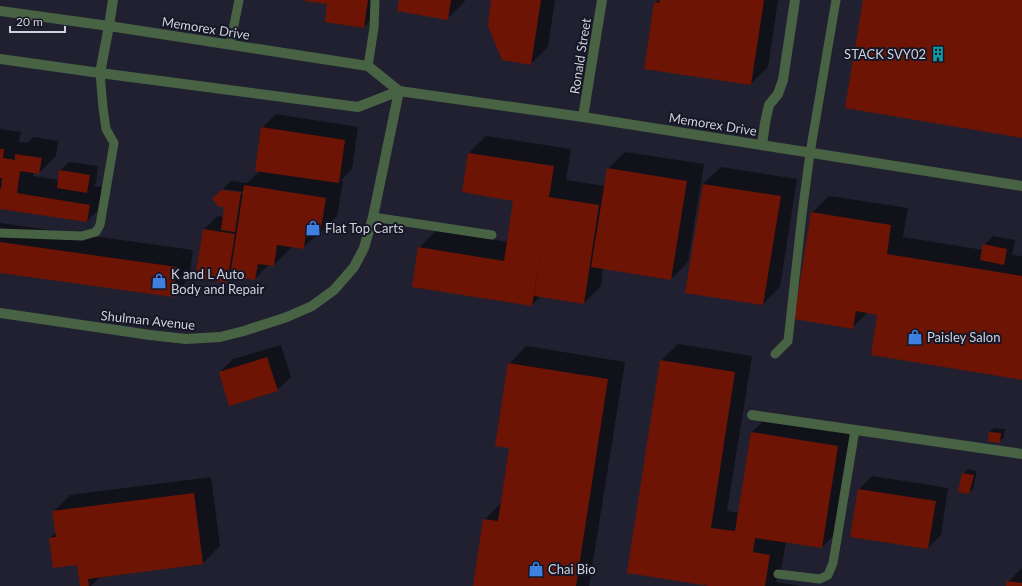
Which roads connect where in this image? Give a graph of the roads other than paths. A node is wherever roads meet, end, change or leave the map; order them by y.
1 (113, 0) edge
2 (239, 0) edge
3 (375, 0) edge
4 (602, 0) edge
5 (795, 0) edge
6 (836, 0) edge
7 (0, 11) edge
8 (109, 26) junction
9 (230, 45) junction
10 (0, 59) edge
11 (368, 66) junction
12 (100, 73) junction
13 (399, 91) junction
14 (583, 117) junction
15 (762, 145) junction
16 (810, 153) junction
17 (1022, 186) edge
18 (374, 217) junction
19 (0, 233) edge
20 (492, 235) dead end
21 (0, 313) edge
22 (775, 354) dead end
23 (752, 415) dead end
24 (855, 430) junction
25 (1022, 454) edge
26 (778, 574) dead end

1 - 8 street
2 - 9 lane
3 - 11 lane
4 - 14 street, Ronald Street
5 - 15 street
6 - 16 lane
7 - 8 street, Memorex Drive
8 - 9 street, Memorex Drive
8 - 12 street
9 - 11 street, Memorex Drive
10 - 12 street, Memorex Drive
11 - 13 street
12 - 13 street, Memorex Drive
12 - 19 lane
13 - 14 street, Memorex Drive
13 - 18 street, Shulman Avenue
14 - 15 street, Memorex Drive
15 - 16 street, Memorex Drive
16 - 17 street, Memorex Drive
16 - 22 lane
18 - 20 lane
18 - 21 street, Shulman Avenue
23 - 24 street
24 - 25 street
24 - 26 lane

